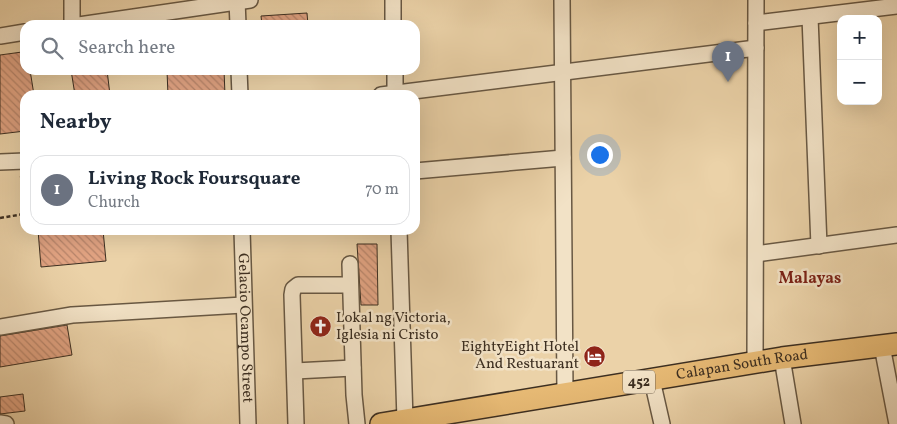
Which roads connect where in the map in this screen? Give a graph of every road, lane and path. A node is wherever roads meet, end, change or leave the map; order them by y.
1 (72, 0) edge
2 (393, 0) edge
3 (562, 0) edge
4 (756, 0) edge
5 (242, 1) edge
6 (897, 6) edge
7 (152, 7) edge
8 (810, 17) junction
9 (72, 20) edge
10 (99, 20) edge
11 (239, 20) edge
12 (394, 20) edge
13 (756, 23) junction
14 (20, 33) edge
15 (0, 36) edge
16 (756, 48) junction
17 (563, 72) junction
18 (239, 75) edge
19 (394, 75) edge
20 (240, 90) edge
21 (392, 90) edge
22 (420, 90) edge
23 (564, 158) junction
24 (0, 162) edge
25 (20, 162) edge
26 (420, 171) edge
27 (20, 215) edge
28 (0, 218) edge
29 (242, 235) edge
30 (400, 235) edge
31 (897, 235) edge
32 (819, 246) junction
33 (756, 254) junction
34 (350, 264) dead end
35 (349, 285) junction
36 (243, 305) junction
37 (0, 327) edge
38 (890, 345) edge
39 (782, 358) junction
40 (755, 362) junction
41 (353, 368) junction
42 (295, 371) junction
43 (652, 380) junction
44 (565, 394) junction
45 (405, 420) junction
46 (0, 423) edge
47 (6, 424) edge
48 (248, 424) edge
49 (296, 424) edge
50 (357, 424) edge
51 (381, 424) edge
52 (662, 424) edge
53 (793, 424) edge
54 (897, 424) edge

1 - 9 street
2 - 12 street
3 - 17 street
4 - 13 street
5 - 7 street
5 - 11 street
6 - 8 street
7 - 10 street
8 - 13 street
8 - 32 street
13 - 16 street
14 - 15 street
16 - 17 street
16 - 33 street
17 - 22 street
17 - 23 street
18 - 20 street
19 - 21 street
23 - 26 street
23 - 44 street
24 - 25 street
27 - 28 path
29 - 36 street, Gelacio Ocampo Street
30 - 45 street
31 - 32 street
32 - 33 street
33 - 40 street
34 - 35 street
35 - 41 street
35 - 42 street
36 - 37 street
36 - 48 street, Gelacio Ocampo Street
38 - 39 highway, Calapan South Road / 452
38 - 54 street
39 - 40 highway, Calapan South Road / 452
39 - 53 street
40 - 43 highway, Calapan South Road / 452
41 - 42 street
41 - 50 street
42 - 49 street
43 - 44 highway, Calapan South Road / 452
43 - 52 street
44 - 45 highway, Calapan South Road / 452
45 - 51 highway, Calapan South Road / 452
46 - 47 street

